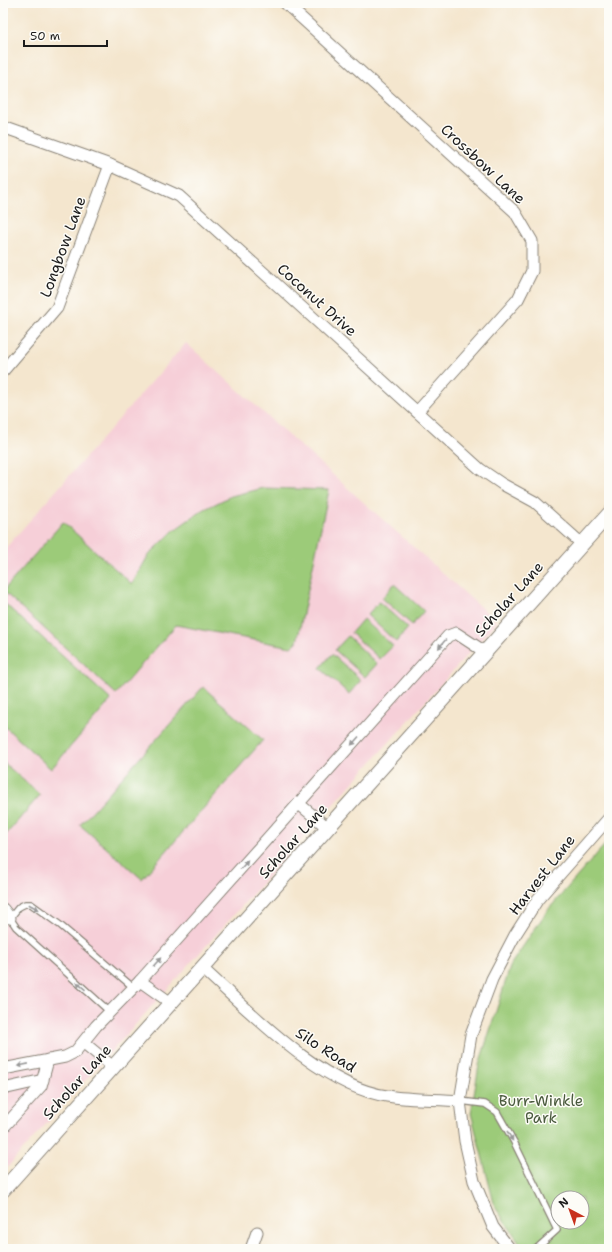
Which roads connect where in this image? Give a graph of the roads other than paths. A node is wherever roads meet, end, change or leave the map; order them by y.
1 (285, 3) edge
2 (3, 127) edge
3 (110, 165) junction
4 (3, 371) edge
5 (417, 412) junction
6 (609, 514) edge
7 (582, 544) junction
8 (485, 652) junction
9 (299, 804) junction
10 (609, 818) edge
11 (328, 828) junction
12 (6, 914) edge
13 (202, 968) junction
14 (137, 985) junction
15 (171, 1003) junction
16 (110, 1012) junction
17 (84, 1043) junction
18 (48, 1060) junction
19 (113, 1067) junction
20 (3, 1069) edge
21 (43, 1080) junction
22 (3, 1089) edge
23 (460, 1101) junction
24 (3, 1128) edge
25 (3, 1190) edge
26 (257, 1232) dead end
27 (251, 1249) edge
28 (510, 1249) edge
29 (536, 1249) edge

1 - 5 street, Crossbow Lane
2 - 3 street, Coconut Drive
3 - 4 street, Longbow Lane
3 - 5 street, Coconut Drive
5 - 7 street, Coconut Drive
6 - 7 street, Scholar Lane
7 - 8 street, Scholar Lane
8 -> 9 street
8 - 11 street, Scholar Lane
9 - 11 street
14 -> 9 street
10 - 23 street, Harvest Lane
11 - 13 street, Scholar Lane
12 -> 14 lane
16 -> 12 lane
13 - 15 street, Scholar Lane
13 - 23 street, Silo Road
14 - 15 street
14 - 16 street
15 - 19 street, Scholar Lane
16 - 17 street
17 - 18 street
17 - 19 street
18 -> 20 street
18 - 21 street
19 - 25 street, Scholar Lane
21 - 22 street
21 - 24 street
23 - 28 street, Harvest Lane
23 -> 29 lane
26 - 27 street

